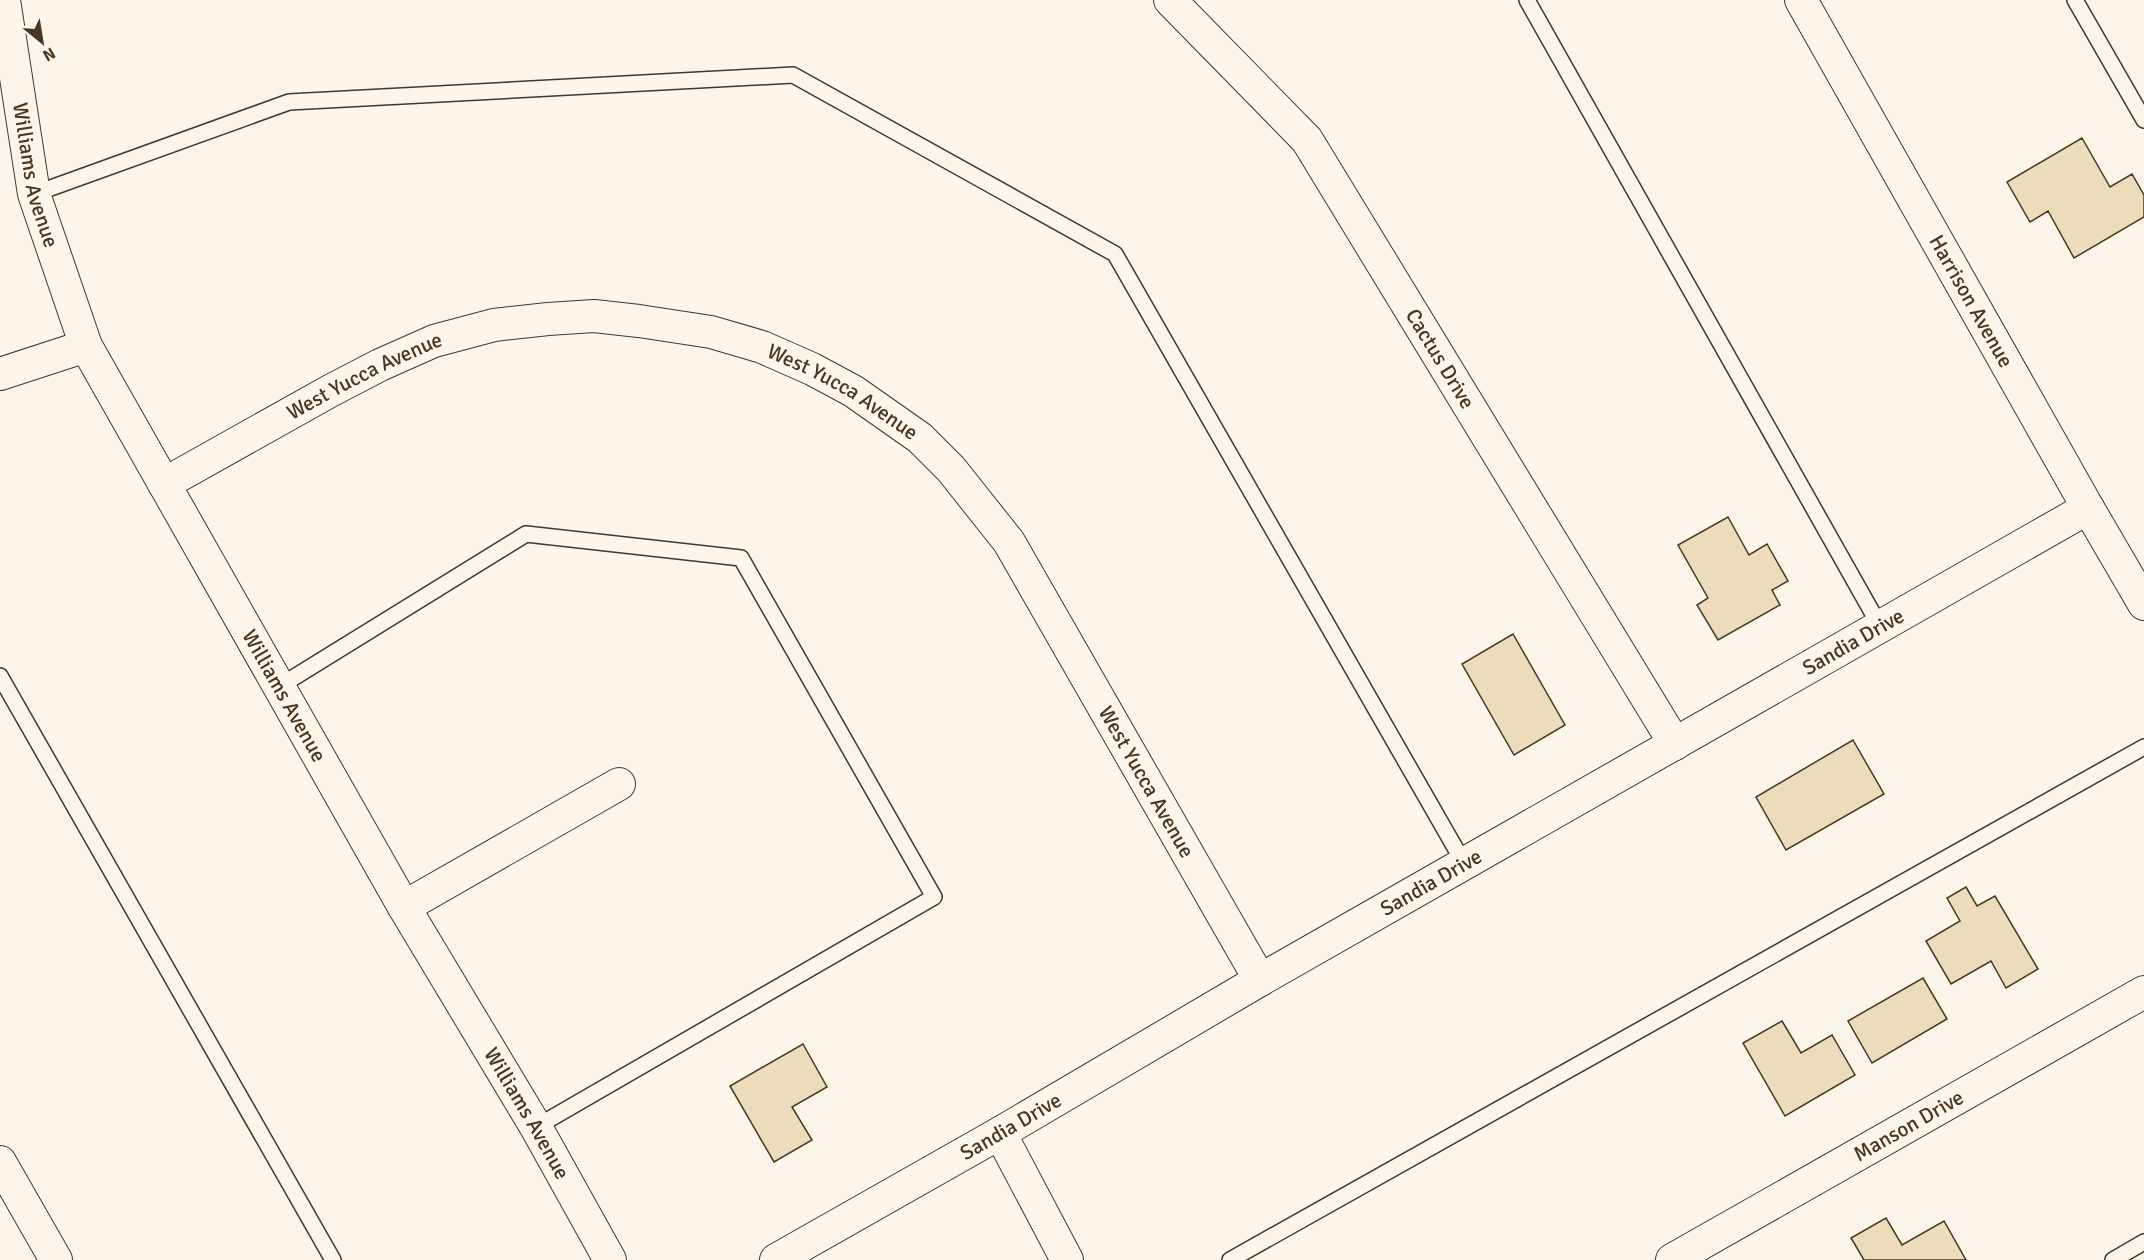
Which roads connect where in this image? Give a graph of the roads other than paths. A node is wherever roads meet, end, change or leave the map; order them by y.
1 (4, 0) edge
2 (1170, 0) edge
3 (1527, 0) edge
4 (1800, 0) edge
5 (2075, 0) edge
6 (2144, 120) edge
7 (34, 195) junction
8 (86, 346) junction
9 (0, 374) edge
10 (164, 484) junction
11 (2088, 508) junction
12 (2144, 604) edge
13 (1881, 628) junction
14 (0, 676) edge
15 (280, 686) junction
16 (1675, 744) junction
17 (2144, 747) edge
18 (620, 784) dead end
19 (1465, 865) junction
20 (405, 907) junction
21 (1260, 980) junction
22 (2144, 992) edge
23 (536, 1126) junction
24 (1000, 1133) junction
25 (0, 1162) edge
26 (2144, 1242) edge
27 (56, 1260) edge
28 (333, 1260) edge
29 (610, 1260) edge
30 (776, 1260) edge
31 (1067, 1260) edge
32 (1230, 1260) edge
33 (1672, 1260) edge
34 (2113, 1260) edge

1 - 7 street, Williams Avenue
2 - 16 street, Cactus Drive
3 - 13 lane
4 - 11 street, Harrison Avenue
5 - 6 lane
7 - 8 street, Williams Avenue
7 - 19 lane
8 - 9 street
8 - 10 street, Williams Avenue
10 - 15 street, Williams Avenue
10 - 21 street, West Yucca Avenue
11 - 12 street, Harrison Avenue
11 - 13 street, Sandia Drive
13 - 16 street, Sandia Drive
14 - 28 lane
15 - 20 street, Williams Avenue
15 - 23 lane
16 - 19 street, Sandia Drive
17 - 32 lane
18 - 20 street
19 - 21 street, Sandia Drive
20 - 23 street, Williams Avenue
21 - 24 street, Sandia Drive
22 - 33 street, Manson Drive
23 - 29 street, Williams Avenue
24 - 30 street, Sandia Drive
24 - 31 street
25 - 27 street
26 - 34 lane

